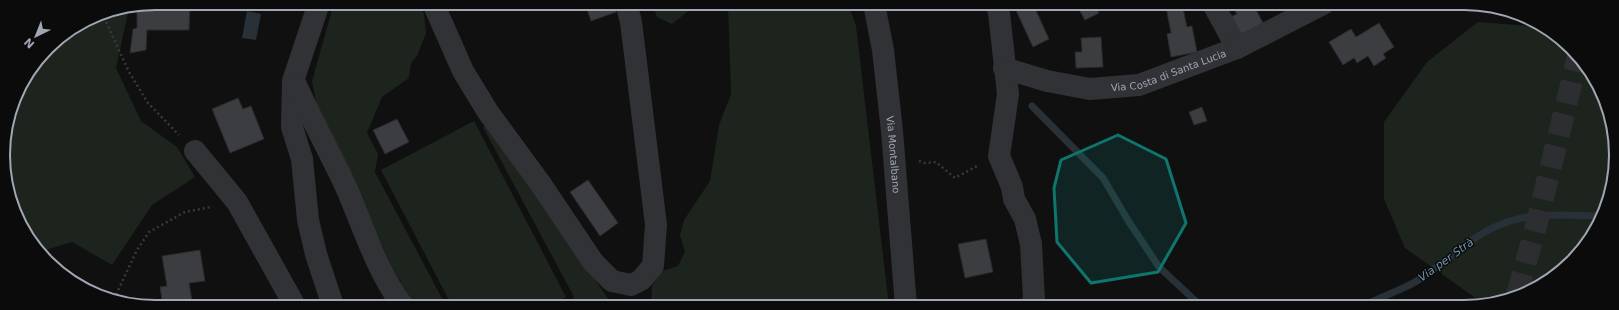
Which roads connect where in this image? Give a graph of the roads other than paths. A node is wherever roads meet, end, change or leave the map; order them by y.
1 (317, 10) edge
2 (436, 10) edge
3 (628, 10) edge
4 (875, 10) edge
5 (998, 10) edge
6 (1216, 10) edge
7 (1311, 10) edge
8 (1237, 48) junction
9 (1004, 68) junction
10 (293, 81) junction
11 (195, 151) road end
12 (292, 300) edge
13 (331, 300) edge
14 (398, 300) edge
15 (906, 300) edge
16 (1034, 300) edge

1 - 10 street
2 - 3 street
4 - 15 street, Via Montalbano
5 - 9 street
6 - 8 street
7 - 8 street, Via Costa di Santa Lucia
8 - 9 street, Via Costa di Santa Lucia
9 - 16 street
10 - 13 street
10 - 14 street
11 - 12 street

